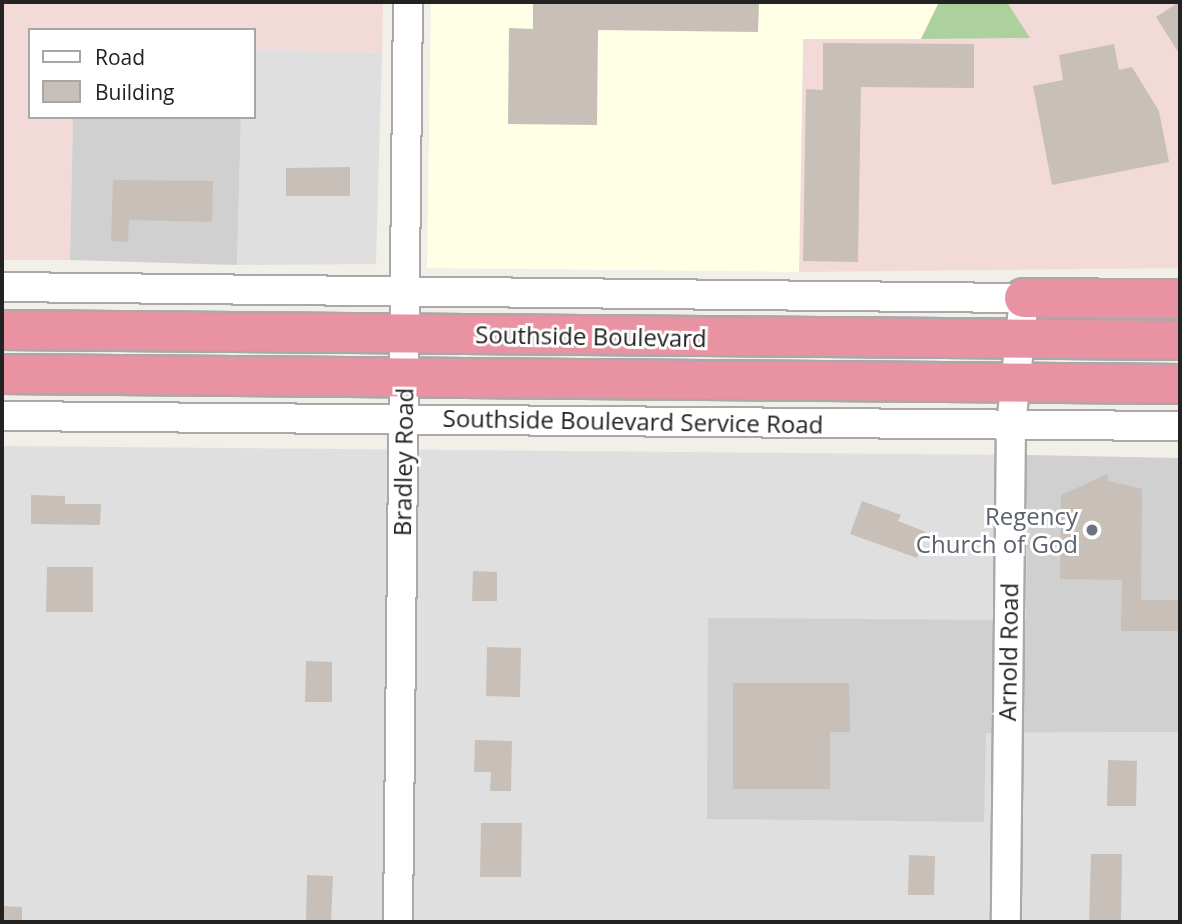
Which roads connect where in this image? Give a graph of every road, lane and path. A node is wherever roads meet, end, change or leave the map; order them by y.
1 (408, 2) edge
2 (2, 287) edge
3 (406, 292) junction
4 (1024, 298) junction
5 (1180, 299) edge
6 (2, 330) edge
7 (405, 334) junction
8 (1019, 340) junction
9 (1180, 340) edge
10 (2, 374) edge
11 (404, 377) junction
12 (1015, 383) junction
13 (1180, 384) edge
14 (2, 416) edge
15 (404, 419) junction
16 (1011, 425) junction
17 (1180, 426) edge
18 (398, 922) edge
19 (1006, 922) edge

1 - 3 street, Bradley Road
2 - 3 street
3 - 4 street
3 - 7 street, Bradley Road
4 - 5 highway
4 - 8 street, Arnold Road
6 - 7 highway, Southside Boulevard
7 - 8 highway, Southside Boulevard
7 - 11 street, Bradley Road
8 - 9 highway, Southside Boulevard
8 - 12 street, Arnold Road
10 - 11 highway, Southside Boulevard
11 - 12 highway, Southside Boulevard
11 - 15 street, Bradley Road
12 - 13 highway, Southside Boulevard
12 - 16 street, Arnold Road
14 - 15 street, Southside Boulevard Service Road
15 - 16 street, Southside Boulevard Service Road
15 - 18 street, Bradley Road
16 - 17 street, Southside Boulevard Service Road
16 - 19 street, Arnold Road

